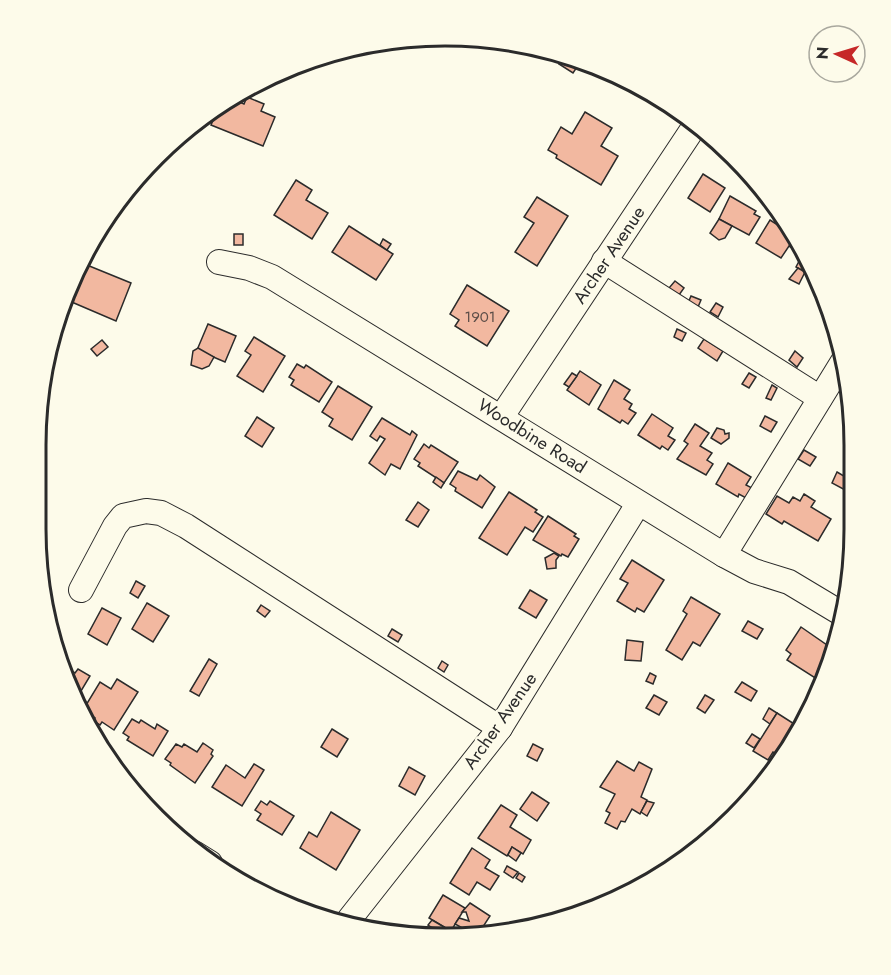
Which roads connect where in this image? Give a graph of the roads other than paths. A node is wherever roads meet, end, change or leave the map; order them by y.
1 (691, 131) edge
2 (604, 261) junction
3 (219, 262) dead end
4 (837, 370) edge
5 (820, 398) junction
6 (502, 416) junction
7 (638, 504) junction
8 (724, 555) junction
9 (81, 590) dead end
10 (836, 610) edge
11 (500, 728) junction
12 (351, 917) edge

1 - 2 street, Archer Avenue
2 - 5 street
2 - 6 street, Archer Avenue
3 - 6 street, Woodbine Road
4 - 5 street
5 - 8 street
6 - 7 street, Woodbine Road
7 - 8 street, Woodbine Road
7 - 11 street, Archer Avenue
8 - 10 street, Woodbine Road
9 - 11 street
11 - 12 street, Archer Avenue

